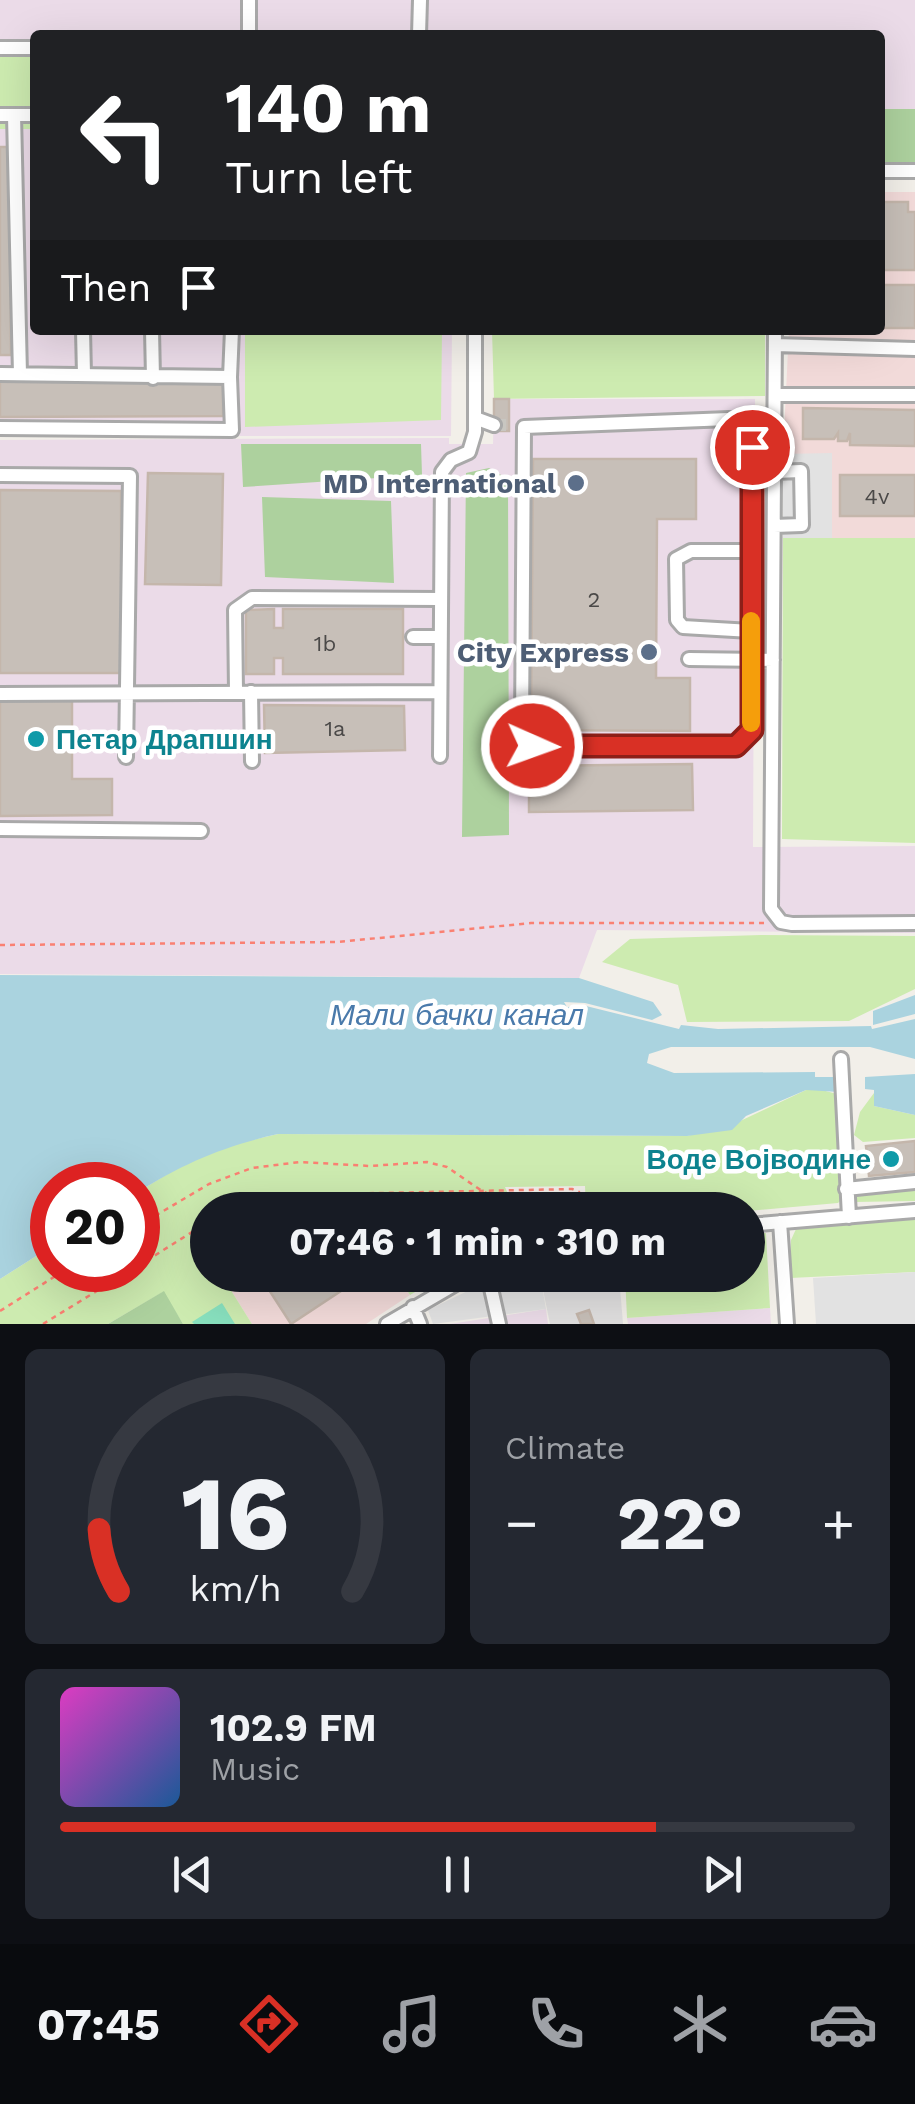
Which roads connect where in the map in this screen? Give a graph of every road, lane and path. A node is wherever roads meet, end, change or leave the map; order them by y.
1 (249, 0) edge
2 (420, 0) edge
3 (249, 30) edge
4 (419, 30) edge
5 (0, 48) edge
6 (30, 48) edge
7 (7, 115) edge
8 (885, 171) edge
9 (915, 171) edge
10 (17, 264) junction
11 (30, 264) edge
12 (84, 335) edge
13 (152, 335) edge
14 (232, 335) edge
15 (475, 335) edge
16 (775, 337) edge
17 (915, 349) edge
18 (0, 374) edge
19 (20, 374) junction
20 (84, 375) junction
21 (230, 377) junction
22 (152, 378) junction
23 (774, 395) junction
24 (915, 395) edge
25 (475, 425) junction
26 (494, 425) tunnel mouth
27 (0, 428) edge
28 (774, 472) junction
29 (0, 475) edge
30 (774, 526) junction
31 (753, 551) junction
32 (440, 599) junction
33 (751, 631) junction
34 (414, 637) dead end
35 (439, 638) junction
36 (689, 659) dead end
37 (750, 660) junction
38 (773, 660) junction
39 (236, 692) junction
40 (252, 692) junction
41 (440, 692) junction
42 (0, 694) edge
43 (127, 694) junction
44 (440, 756) dead end
45 (126, 758) dead end
46 (252, 761) dead end
47 (0, 829) edge
48 (201, 831) dead end
49 (781, 922) junction
50 (915, 923) edge
51 (0, 946) edge
52 (841, 1059) dead end
53 (915, 1182) edge
54 (846, 1189) junction
55 (482, 1191) junction
56 (432, 1192) edge
57 (578, 1192) edge
58 (915, 1211) edge
59 (160, 1213) edge
60 (849, 1216) junction
61 (780, 1222) junction
62 (765, 1224) edge
63 (190, 1233) edge
64 (160, 1252) edge
65 (30, 1292) edge
66 (95, 1292) edge
67 (440, 1292) edge
68 (492, 1292) edge
69 (412, 1307) junction
70 (0, 1311) edge
71 (43, 1324) edge
72 (387, 1324) edge
73 (420, 1324) edge
74 (499, 1324) edge
75 (787, 1324) edge

1 - 3 street
2 - 4 street
5 - 6 street
7 - 10 street
8 - 9 street
10 - 11 street
10 - 19 street
12 - 20 street
13 - 22 street
14 - 21 street
15 - 25 street
16 - 17 street
16 - 23 street
18 - 19 street
19 - 20 street
20 - 22 street
21 - 22 street
21 - 27 street
23 - 24 street
23 - 28 street
25 - 26 street
25 - 32 street
28 - 30 street
28 - 30 street
29 - 43 street
30 - 38 street
31 - 33 street
31 - 33 street
31 - 37 street
32 - 35 street
32 - 39 street
33 - 37 street
34 - 35 street
35 - 41 street
36 - 37 street
37 - 38 street
38 - 49 street
39 - 40 street
39 - 43 street
40 - 41 street
40 - 46 street
41 - 44 street
42 - 43 street
43 - 45 street
47 - 48 street
49 - 50 street
49 - 51 path
52 - 54 street
53 - 54 street
54 - 60 street
55 - 56 path
55 - 57 path
55 - 59 path
58 - 60 street
60 - 61 street
61 - 62 street
61 - 75 street
63 - 64 path
65 - 70 path
66 - 71 path
67 - 69 street
68 - 74 street
69 - 72 street
69 - 73 street

